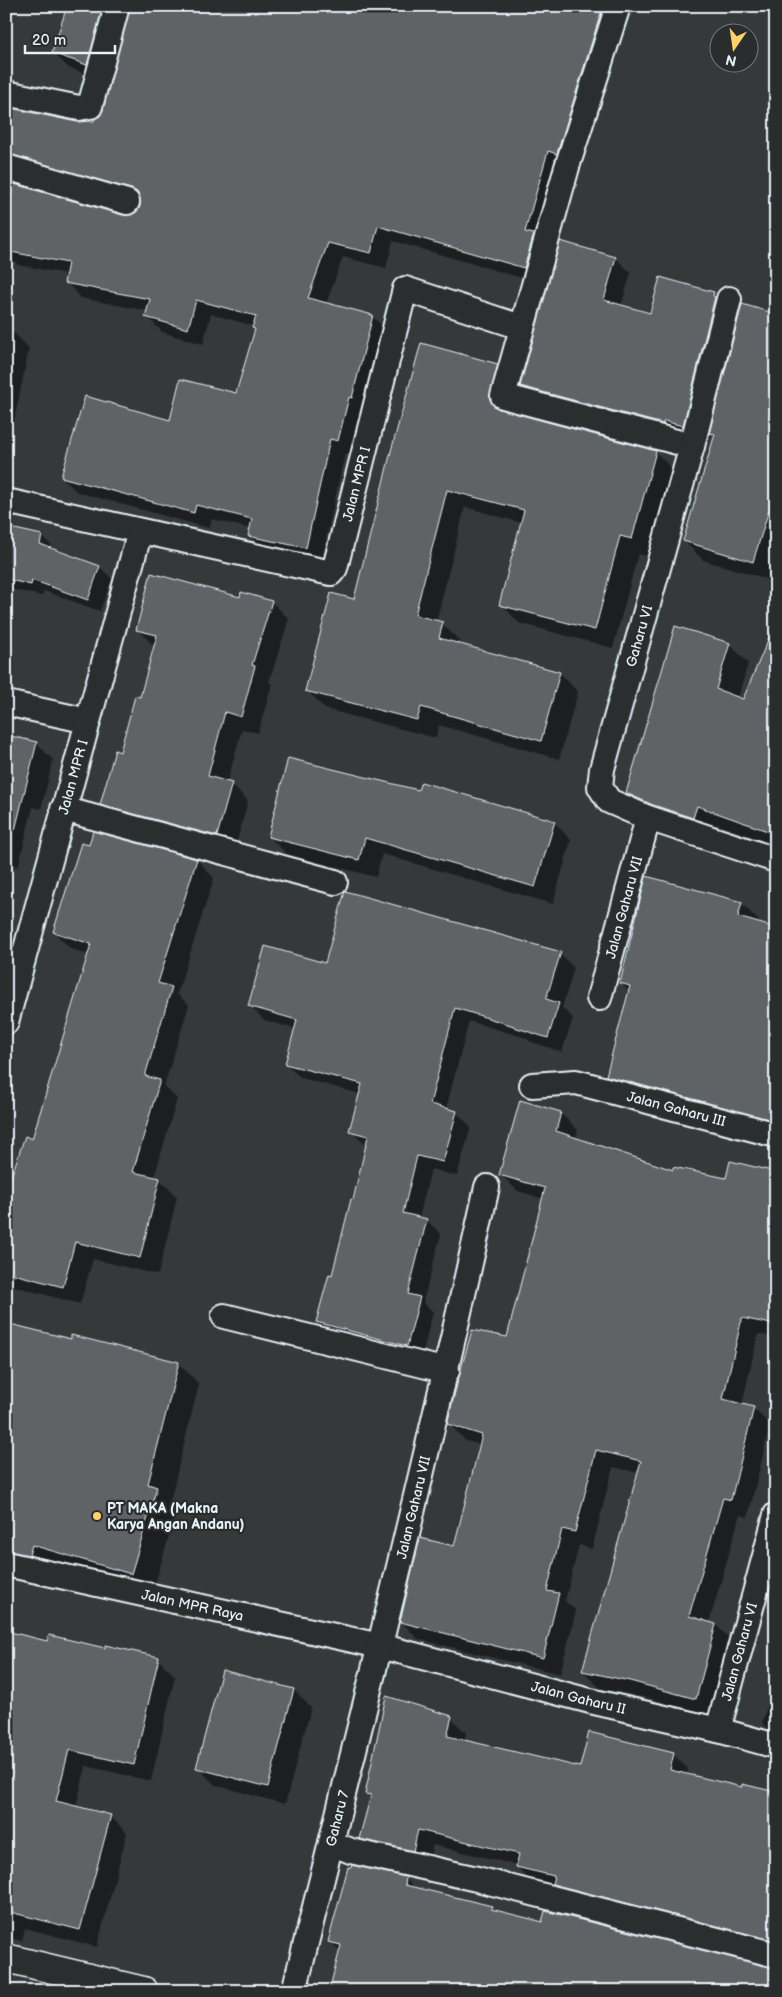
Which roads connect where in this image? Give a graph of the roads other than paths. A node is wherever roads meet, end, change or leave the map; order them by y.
1 (117, 6) edge
2 (618, 6) edge
3 (6, 93) edge
4 (6, 167) edge
5 (127, 202) dead end
6 (729, 299) dead end
7 (521, 327) junction
8 (692, 446) junction
9 (6, 501) edge
10 (140, 531) junction
11 (6, 703) edge
12 (88, 721) junction
13 (63, 810) junction
14 (648, 818) junction
15 (776, 860) edge
16 (335, 882) dead end
17 (599, 998) dead end
18 (6, 1022) edge
19 (532, 1085) dead end
20 (776, 1135) edge
21 (488, 1187) dead end
22 (224, 1316) dead end
23 (447, 1371) junction
24 (776, 1516) edge
25 (6, 1564) edge
26 (380, 1646) junction
27 (718, 1730) junction
28 (776, 1746) edge
29 (331, 1843) junction
30 (776, 1955) edge
31 (6, 1958) edge
32 (144, 1991) edge
33 (294, 1991) edge

1 - 3 street
2 - 7 street
4 - 5 street
6 - 8 street, Gaharu VI
7 - 8 street
7 - 10 street, Jalan MPR I
8 - 14 street, Gaharu VI
9 - 10 street, Jalan MPR I
10 - 12 street, Jalan MPR I
11 - 12 street
12 - 13 street, Jalan MPR I
13 - 16 street
13 - 18 street, Jalan MPR I
14 - 15 street, Gaharu VI
14 - 17 street, Jalan Gaharu VII
19 - 20 street, Jalan Gaharu III
21 - 23 street, Jalan Gaharu VII
22 - 23 street
23 - 26 street, Jalan Gaharu VII
24 - 27 street, Jalan Gaharu VI
25 - 26 street, Jalan MPR Raya
26 - 27 street, Jalan Gaharu II
26 - 29 street, Gaharu 7
27 - 28 street, Jalan Gaharu II
29 - 30 street
29 - 33 street, Gaharu 7
31 - 32 street

